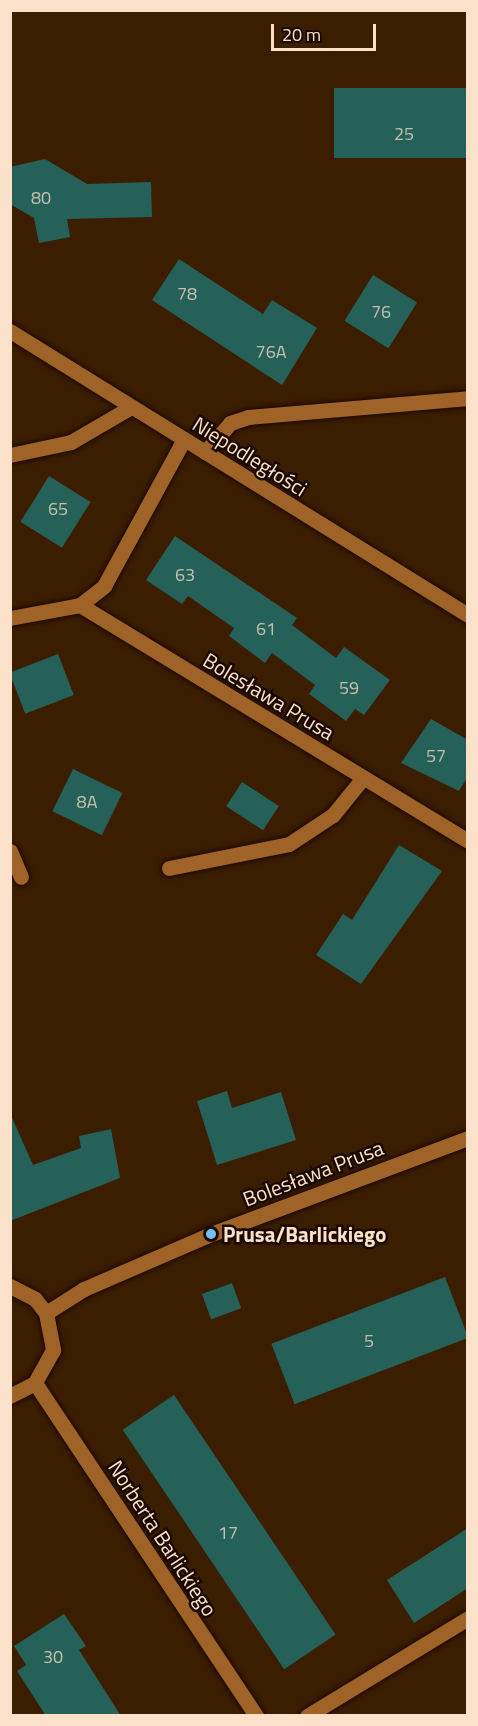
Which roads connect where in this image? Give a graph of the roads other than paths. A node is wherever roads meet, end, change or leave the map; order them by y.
1 (10, 331) edge
2 (468, 398) edge
3 (131, 406) junction
4 (184, 439) junction
5 (205, 452) junction
6 (10, 455) edge
7 (80, 605) junction
8 (468, 615) edge
9 (10, 618) edge
10 (363, 778) junction
11 (468, 841) edge
12 (10, 851) edge
13 (169, 868) dead end
14 (21, 877) dead end
15 (468, 1138) edge
16 (10, 1286) edge
17 (46, 1313) junction
18 (35, 1383) junction
19 (10, 1396) edge
20 (468, 1618) edge
21 (256, 1716) edge
22 (307, 1716) edge

1 - 3 street, Niepodległości
2 - 5 street
3 - 4 street, Niepodległości
3 - 6 street
4 - 5 street, Niepodległości
4 - 7 street
5 - 8 street, Niepodległości
7 - 9 street
7 - 10 street, Bolesława Prusa
10 - 11 street, Bolesława Prusa
10 - 13 street
12 - 14 street
15 - 17 street, Bolesława Prusa
16 - 17 street
17 - 18 street
18 - 19 street
18 - 21 street, Norberta Barlickiego
20 - 22 street

